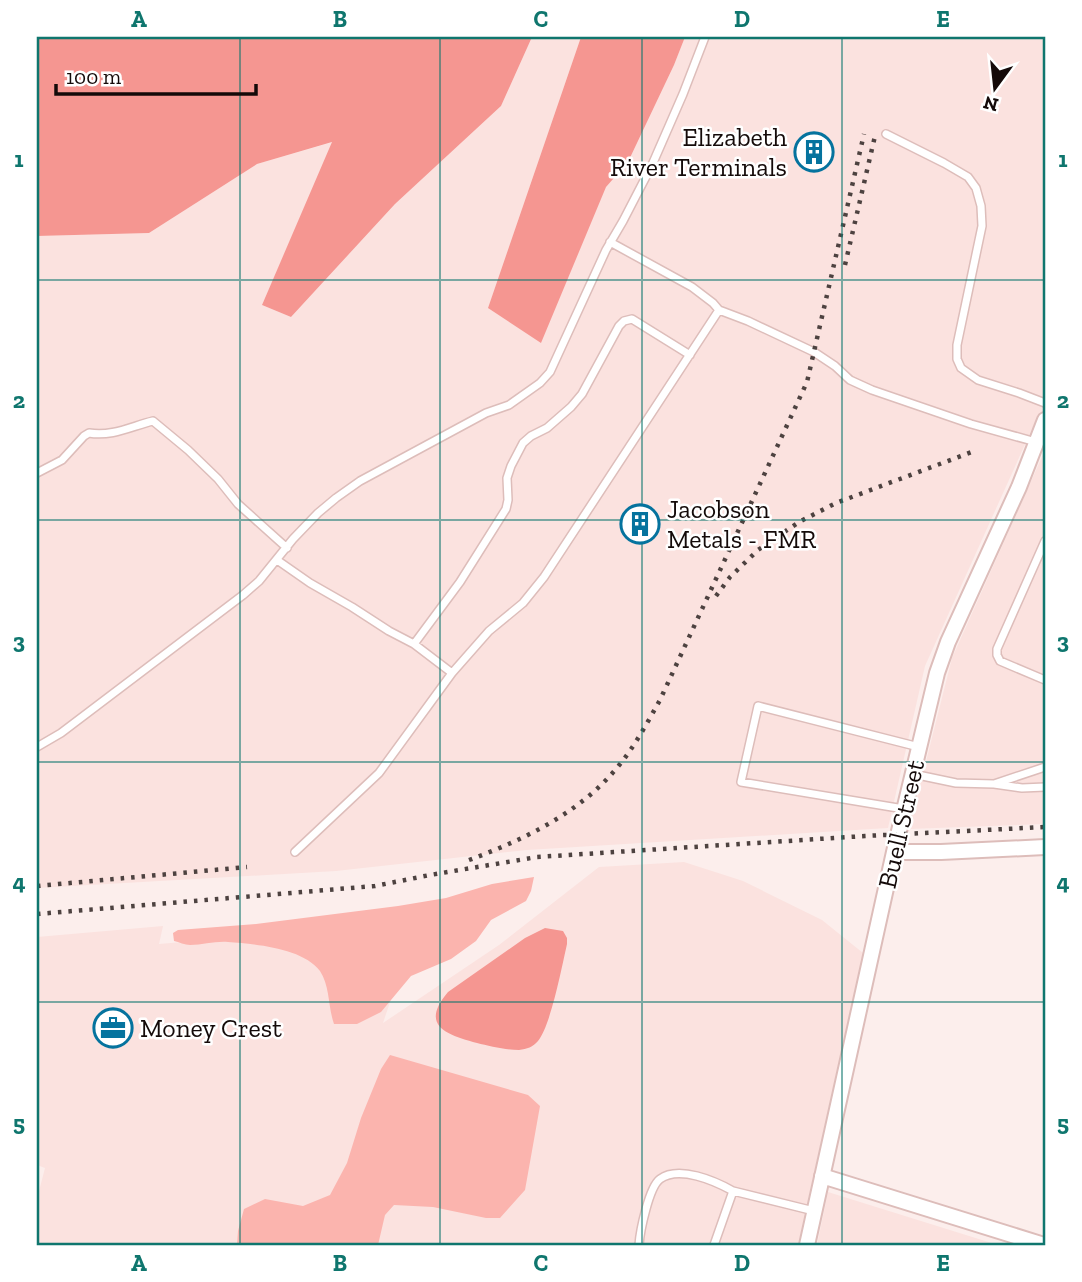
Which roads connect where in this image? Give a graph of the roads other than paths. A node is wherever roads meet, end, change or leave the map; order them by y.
1 (705, 37) edge
2 (886, 134) dead end
3 (610, 243) junction
4 (719, 310) junction
5 (690, 355) junction
6 (1045, 403) edge
7 (1045, 420) edge
8 (1037, 442) junction
9 (37, 473) edge
10 (1045, 541) edge
11 (286, 548) junction
12 (277, 560) junction
13 (414, 644) junction
14 (452, 673) junction
15 (1045, 680) edge
16 (37, 747) edge
17 (919, 747) junction
18 (1045, 767) edge
19 (913, 774) junction
20 (994, 784) junction
21 (1045, 787) edge
22 (905, 809) junction
23 (1045, 846) edge
24 (295, 852) dead end
25 (894, 852) junction
26 (822, 1176) junction
27 (733, 1191) junction
28 (814, 1211) junction
29 (639, 1245) edge
30 (714, 1245) edge
31 (807, 1245) edge
32 (1044, 1245) edge

1 - 3 lane
2 - 6 lane
3 - 4 lane
3 - 11 lane
4 - 5 lane
4 - 8 lane
5 - 13 lane
5 - 14 lane
7 - 8 street, Buell Street
8 - 17 street, Buell Street
9 - 11 lane
10 - 15 lane
11 - 12 lane
12 - 13 lane
12 - 16 lane
13 - 14 lane
14 - 24 lane
17 - 19 street, Buell Street
17 - 22 lane
18 - 20 lane
19 - 20 lane
19 - 22 street, Buell Street
20 - 21 lane
22 - 25 street, Buell Street
23 - 25 street
25 - 26 street, Buell Street
26 - 28 street, Buell Street
26 - 32 street
27 - 28 lane
27 - 29 lane
27 - 30 lane
28 - 31 street, Buell Street

